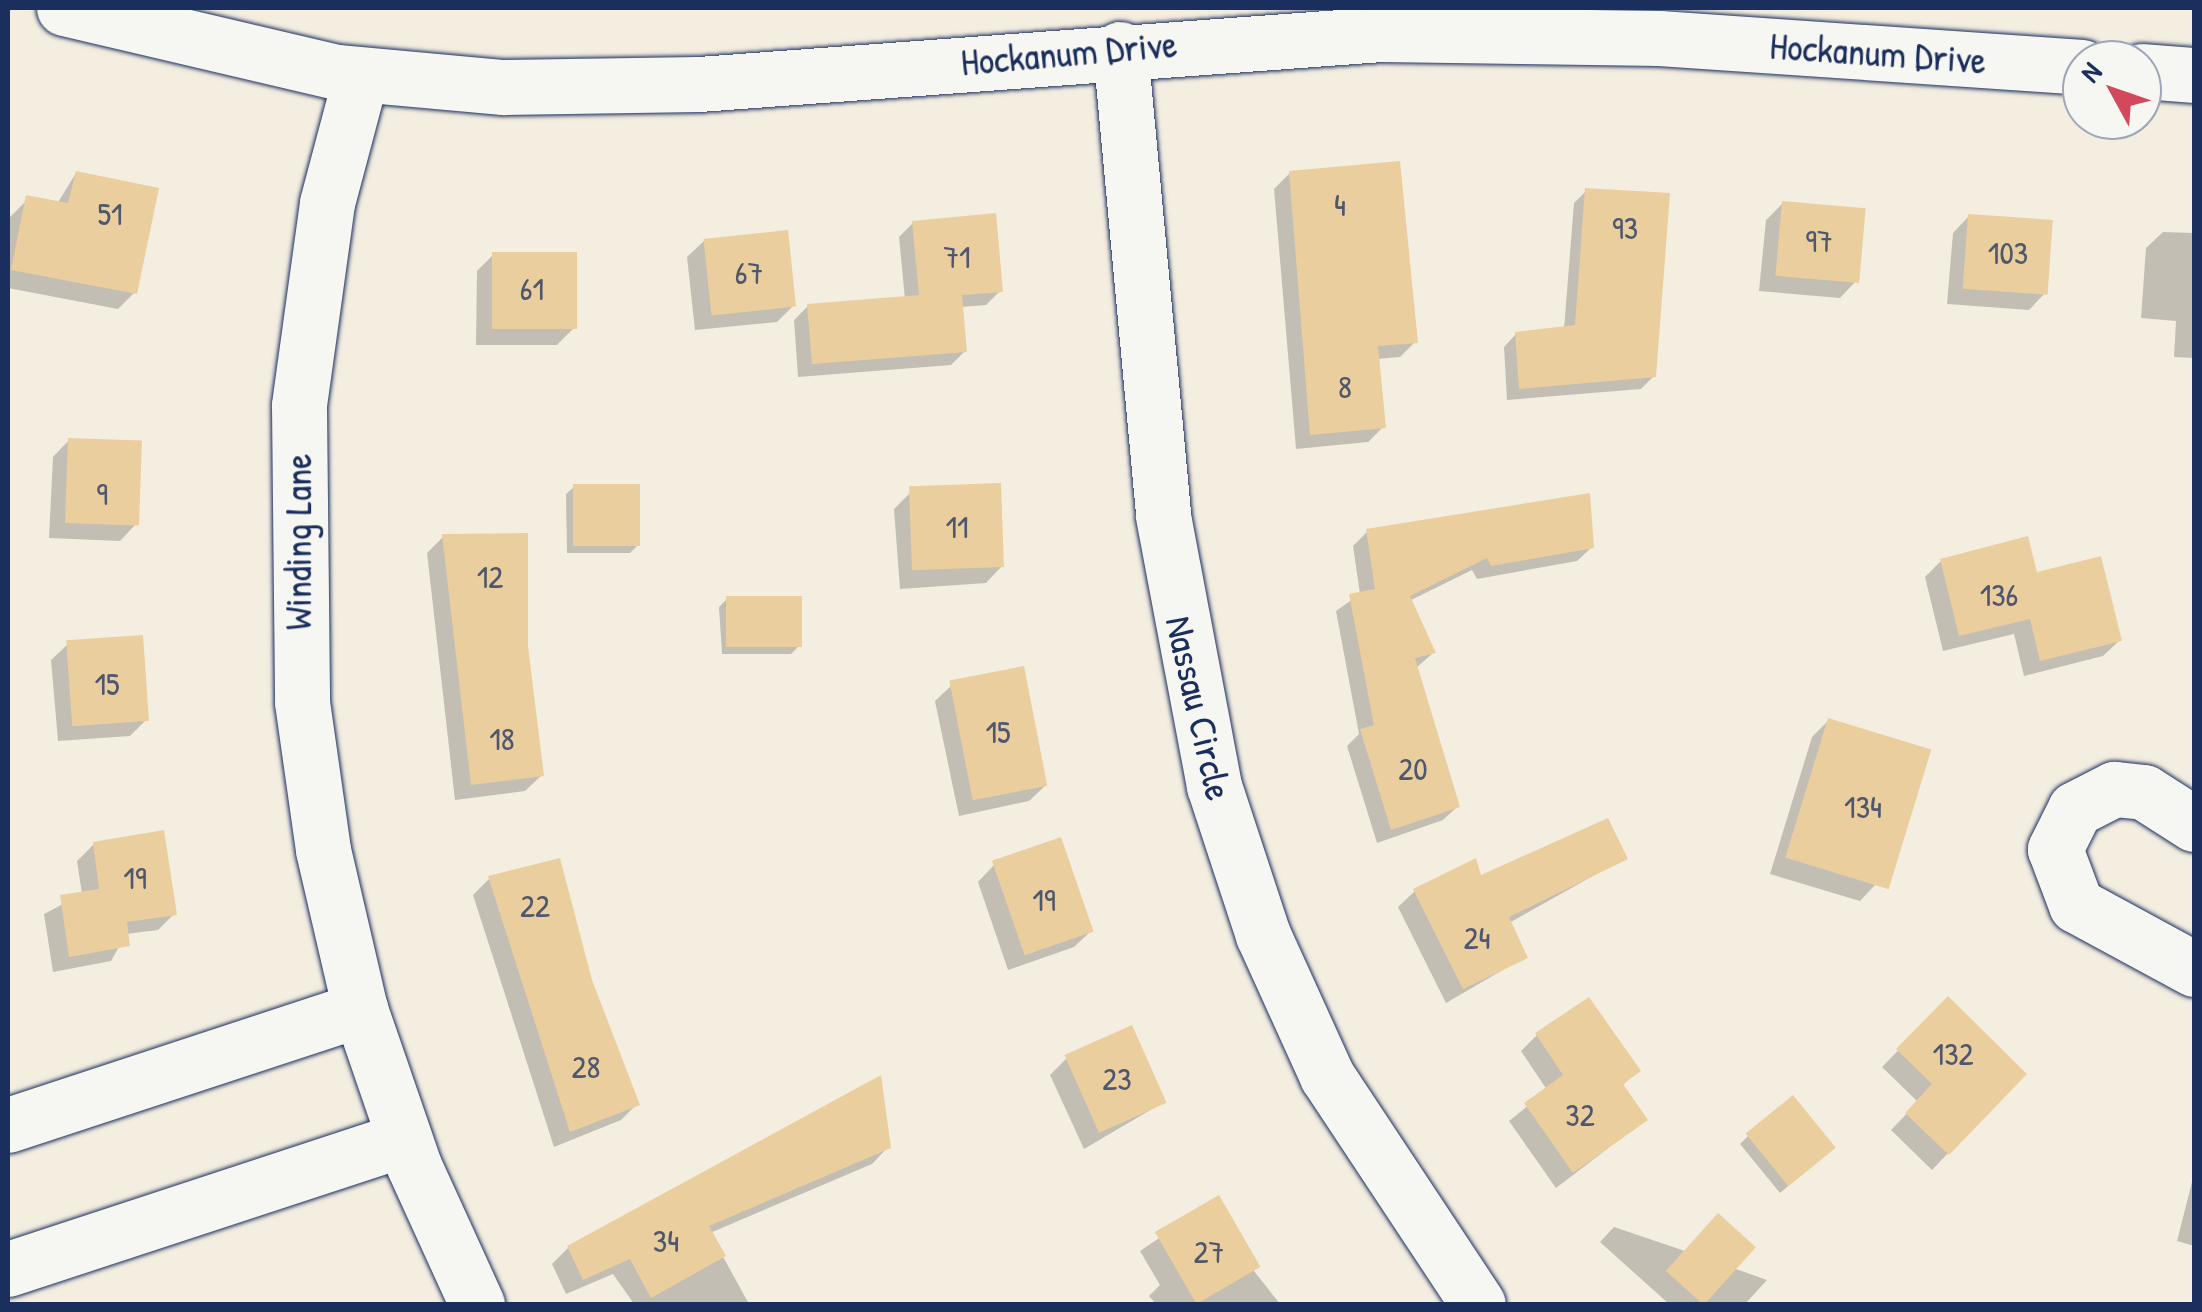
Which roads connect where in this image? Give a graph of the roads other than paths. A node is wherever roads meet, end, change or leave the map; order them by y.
1 (64, 8) edge
2 (1120, 49) junction
3 (2062, 66) edge
4 (2162, 73) edge
5 (361, 75) junction
6 (2194, 75) edge
7 (2194, 824) edge
8 (2194, 969) edge
9 (360, 1009) junction
10 (8, 1125) edge
11 (404, 1139) junction
12 (8, 1269) edge
13 (478, 1304) edge
14 (1478, 1304) edge

1 - 5 street, Hockanum Drive
2 - 3 street, Hockanum Drive
2 - 5 street, Hockanum Drive
2 - 14 street, Nassau Circle
4 - 6 street
5 - 9 street, Winding Lane
7 - 8 street
9 - 10 street
9 - 11 street, Winding Lane
11 - 12 street
11 - 13 street, Winding Lane

